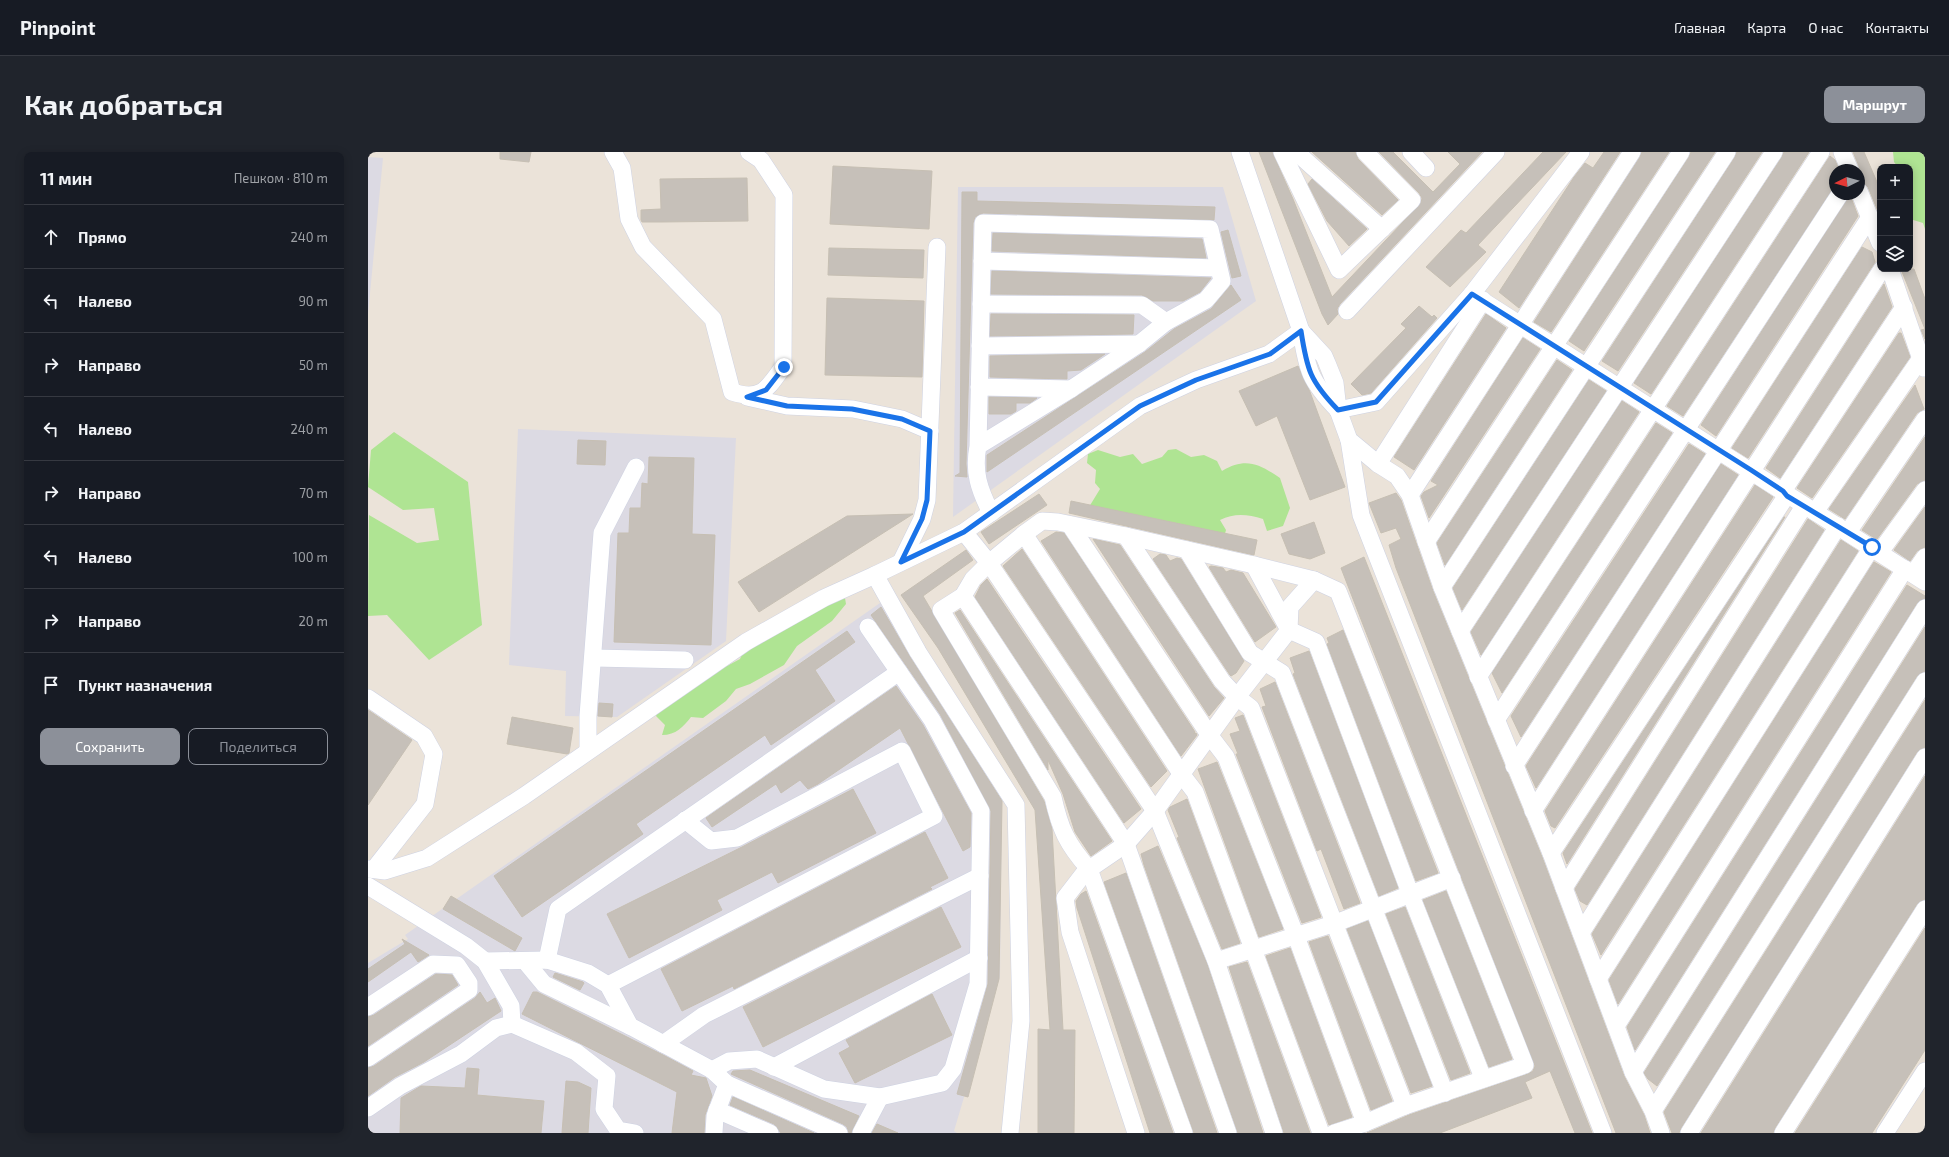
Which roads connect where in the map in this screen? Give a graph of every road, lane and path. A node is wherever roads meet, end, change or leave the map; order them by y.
1 (613, 152) edge
2 (748, 152) edge
3 (1240, 152) edge
4 (1282, 152) edge
5 (1296, 152) edge
6 (1365, 152) edge
7 (1411, 152) edge
8 (1496, 152) edge
9 (1581, 152) edge
10 (1632, 152) edge
11 (1681, 152) edge
12 (1728, 152) edge
13 (1774, 152) edge
14 (1821, 152) edge
15 (1842, 152) edge
16 (1847, 164) edge
17 (1426, 168) dead end
18 (1836, 200) edge
19 (1863, 200) edge
20 (1870, 217) junction
21 (1382, 229) junction
22 (1877, 236) edge
23 (937, 247) dead end
24 (982, 261) junction
25 (1218, 268) junction
26 (1880, 272) edge
27 (1891, 272) edge
28 (1478, 297) junction
29 (981, 304) junction
30 (1904, 307) junction
31 (1347, 311) dead end
32 (1166, 322) junction
33 (1521, 324) junction
34 (1301, 331) junction
35 (1139, 344) junction
36 (980, 346) junction
37 (1555, 346) junction
38 (1923, 364) edge
39 (1588, 366) junction
40 (978, 387) junction
41 (1621, 387) junction
42 (1071, 389) junction
43 (747, 397) junction
44 (1654, 408) junction
45 (1338, 410) junction
46 (1925, 419) edge
47 (1687, 429) junction
48 (930, 431) junction
49 (1349, 440) junction
50 (978, 446) junction
51 (1720, 450) junction
52 (1378, 464) junction
53 (636, 467) dead end
54 (1751, 470) junction
55 (1925, 490) edge
56 (1785, 493) junction
57 (1410, 495) junction
58 (1810, 509) junction
59 (991, 513) junction
60 (1070, 525) junction
61 (1843, 529) junction
62 (964, 532) junction
63 (1024, 534) junction
64 (1126, 536) junction
65 (1426, 542) junction
66 (1755, 544) junction
67 (1876, 549) junction
68 (1187, 550) junction
69 (1773, 556) junction
70 (1925, 557) edge
71 (901, 562) junction
72 (989, 563) junction
73 (1254, 565) junction
74 (875, 575) junction
75 (1914, 575) edge
76 (1314, 580) junction
77 (1728, 584) junction
78 (1442, 587) junction
79 (963, 596) junction
80 (1748, 596) junction
81 (1925, 608) edge
82 (868, 627) dead end
83 (1289, 630) junction
84 (1460, 631) junction
85 (594, 658) junction
86 (685, 660) dead end
87 (1265, 663) junction
88 (899, 672) junction
89 (1478, 677) junction
90 (1925, 681) edge
91 (368, 698) edge
92 (1237, 698) junction
93 (1496, 720) junction
94 (1210, 736) junction
95 (588, 751) junction
96 (1925, 757) edge
97 (1514, 766) junction
98 (1182, 775) junction
99 (1155, 811) junction
100 (1533, 811) junction
101 (685, 820) junction
102 (1126, 844) junction
103 (1551, 853) junction
104 (371, 869) edge
105 (1089, 869) junction
106 (980, 876) junction
107 (1452, 878) junction
108 (368, 886) edge
109 (1564, 888) junction
110 (1410, 893) junction
111 (1374, 908) junction
112 (1925, 909) edge
113 (1336, 923) junction
114 (1581, 932) junction
115 (1296, 936) junction
116 (1254, 950) junction
117 (979, 958) junction
118 (547, 960) junction
119 (485, 961) junction
120 (525, 961) junction
121 (1216, 962) junction
122 (1598, 979) junction
123 (608, 985) junction
124 (368, 1007) edge
125 (512, 1024) junction
126 (630, 1026) junction
127 (1616, 1026) junction
128 (663, 1044) junction
129 (368, 1058) edge
130 (774, 1067) junction
131 (712, 1070) junction
132 (1925, 1071) edge
133 (1633, 1072) junction
134 (1483, 1078) junction
135 (727, 1084) junction
136 (1445, 1093) junction
137 (880, 1097) junction
138 (1405, 1106) junction
139 (368, 1108) edge
140 (717, 1110) junction
141 (1653, 1112) junction
142 (1365, 1123) junction
143 (635, 1133) edge
144 (714, 1133) edge
145 (770, 1133) edge
146 (839, 1133) edge
147 (861, 1133) edge
148 (1010, 1133) edge
149 (1136, 1133) edge
150 (1184, 1133) edge
151 (1228, 1133) edge
152 (1274, 1133) edge
153 (1322, 1133) edge
154 (1334, 1133) edge
155 (1603, 1133) edge
156 (1661, 1133) edge
157 (1689, 1133) edge
158 (1783, 1133) edge
159 (1885, 1133) edge

1 - 43 lane
2 - 43 lane
3 - 34 lane
4 - 21 lane
5 - 21 lane
6 - 21 lane
7 - 17 lane
8 - 31 lane
9 - 28 lane
10 - 33 lane
11 - 37 lane
12 - 39 lane
13 - 41 lane
14 - 44 lane
15 - 16 lane
18 - 47 lane
19 - 20 lane
20 - 22 lane
20 - 51 lane
23 - 48 lane
24 - 25 lane
24 - 25 lane
24 - 29 lane
25 - 32 lane
26 - 54 lane
27 - 30 lane
28 - 33 lane
28 - 45 lane
28 - 52 lane
29 - 32 lane
29 - 36 lane
30 - 38 lane
30 - 56 lane
32 - 35 lane
33 - 37 lane
33 - 57 lane
34 - 45 lane
34 - 59 lane
35 - 36 lane
35 - 42 lane
36 - 40 lane
37 - 39 lane
37 - 65 lane
38 - 58 lane
39 - 41 lane
39 - 78 lane
40 - 42 lane
40 - 50 lane
41 - 44 lane
41 - 84 lane
42 - 50 lane
43 - 48 lane
44 - 47 lane
44 - 89 lane
45 - 49 lane
46 - 61 lane
47 - 51 lane
47 - 93 lane
48 - 71 lane
49 - 52 lane
49 - 155 lane
50 - 59 lane
51 - 54 lane
51 - 97 lane
52 - 57 lane
53 - 85 lane
54 - 56 lane
54 - 100 lane
55 - 67 lane
56 - 58 lane
56 - 66 lane
57 - 65 lane
58 - 61 lane
58 - 69 lane
59 - 62 lane
60 - 63 lane
60 - 64 lane
60 - 94 lane
61 - 67 lane
61 - 114 lane
62 - 71 lane
62 - 72 lane
63 - 72 lane
63 - 98 lane
64 - 68 lane
64 - 92 lane
65 - 78 lane
66 - 69 lane
66 - 77 lane
67 - 75 lane
67 - 122 lane
68 - 73 lane
68 - 87 lane
69 - 80 lane
70 - 75 lane
71 - 74 lane
72 - 79 lane
72 - 99 lane
73 - 76 lane
73 - 83 lane
74 - 95 lane
74 - 148 lane
75 - 127 lane
76 - 83 lane
76 - 107 lane
77 - 80 lane
77 - 103 lane
78 - 84 lane
79 - 102 lane
79 - 105 lane
80 - 109 lane
81 - 133 lane
82 - 88 lane
83 - 87 lane
83 - 110 lane
84 - 89 lane
85 - 86 lane
85 - 95 lane
87 - 92 lane
87 - 111 lane
88 - 101 lane
88 - 106 lane
89 - 93 lane
90 - 141 lane
91 - 104 lane
92 - 94 lane
92 - 113 lane
93 - 97 lane
94 - 98 lane
94 - 115 lane
95 - 104 lane
96 - 157 lane
97 - 100 lane
98 - 99 lane
98 - 116 lane
99 - 102 lane
99 - 121 lane
100 - 103 lane
101 - 118 lane
101 - 123 lane
102 - 105 lane
102 - 151 lane
103 - 109 lane
105 - 149 lane
105 - 150 lane
106 - 117 lane
106 - 128 lane
107 - 110 lane
107 - 134 lane
108 - 119 lane
109 - 114 lane
110 - 111 lane
110 - 134 lane
111 - 113 lane
111 - 136 lane
112 - 158 lane
113 - 115 lane
113 - 138 lane
114 - 122 lane
115 - 116 lane
115 - 142 lane
116 - 121 lane
116 - 153 lane
117 - 130 lane
117 - 137 lane
118 - 120 lane
118 - 123 lane
119 - 120 lane
119 - 125 lane
120 - 126 lane
121 - 152 lane
122 - 127 lane
123 - 126 lane
124 - 129 lane
125 - 139 lane
125 - 143 lane
126 - 128 lane
127 - 133 lane
128 - 131 lane
130 - 131 lane
130 - 137 lane
131 - 135 lane
132 - 159 lane
133 - 141 lane
134 - 136 lane
135 - 140 lane
135 - 146 lane
136 - 138 lane
137 - 147 lane
138 - 142 lane
140 - 144 lane
140 - 145 lane
141 - 156 lane
142 - 154 lane

